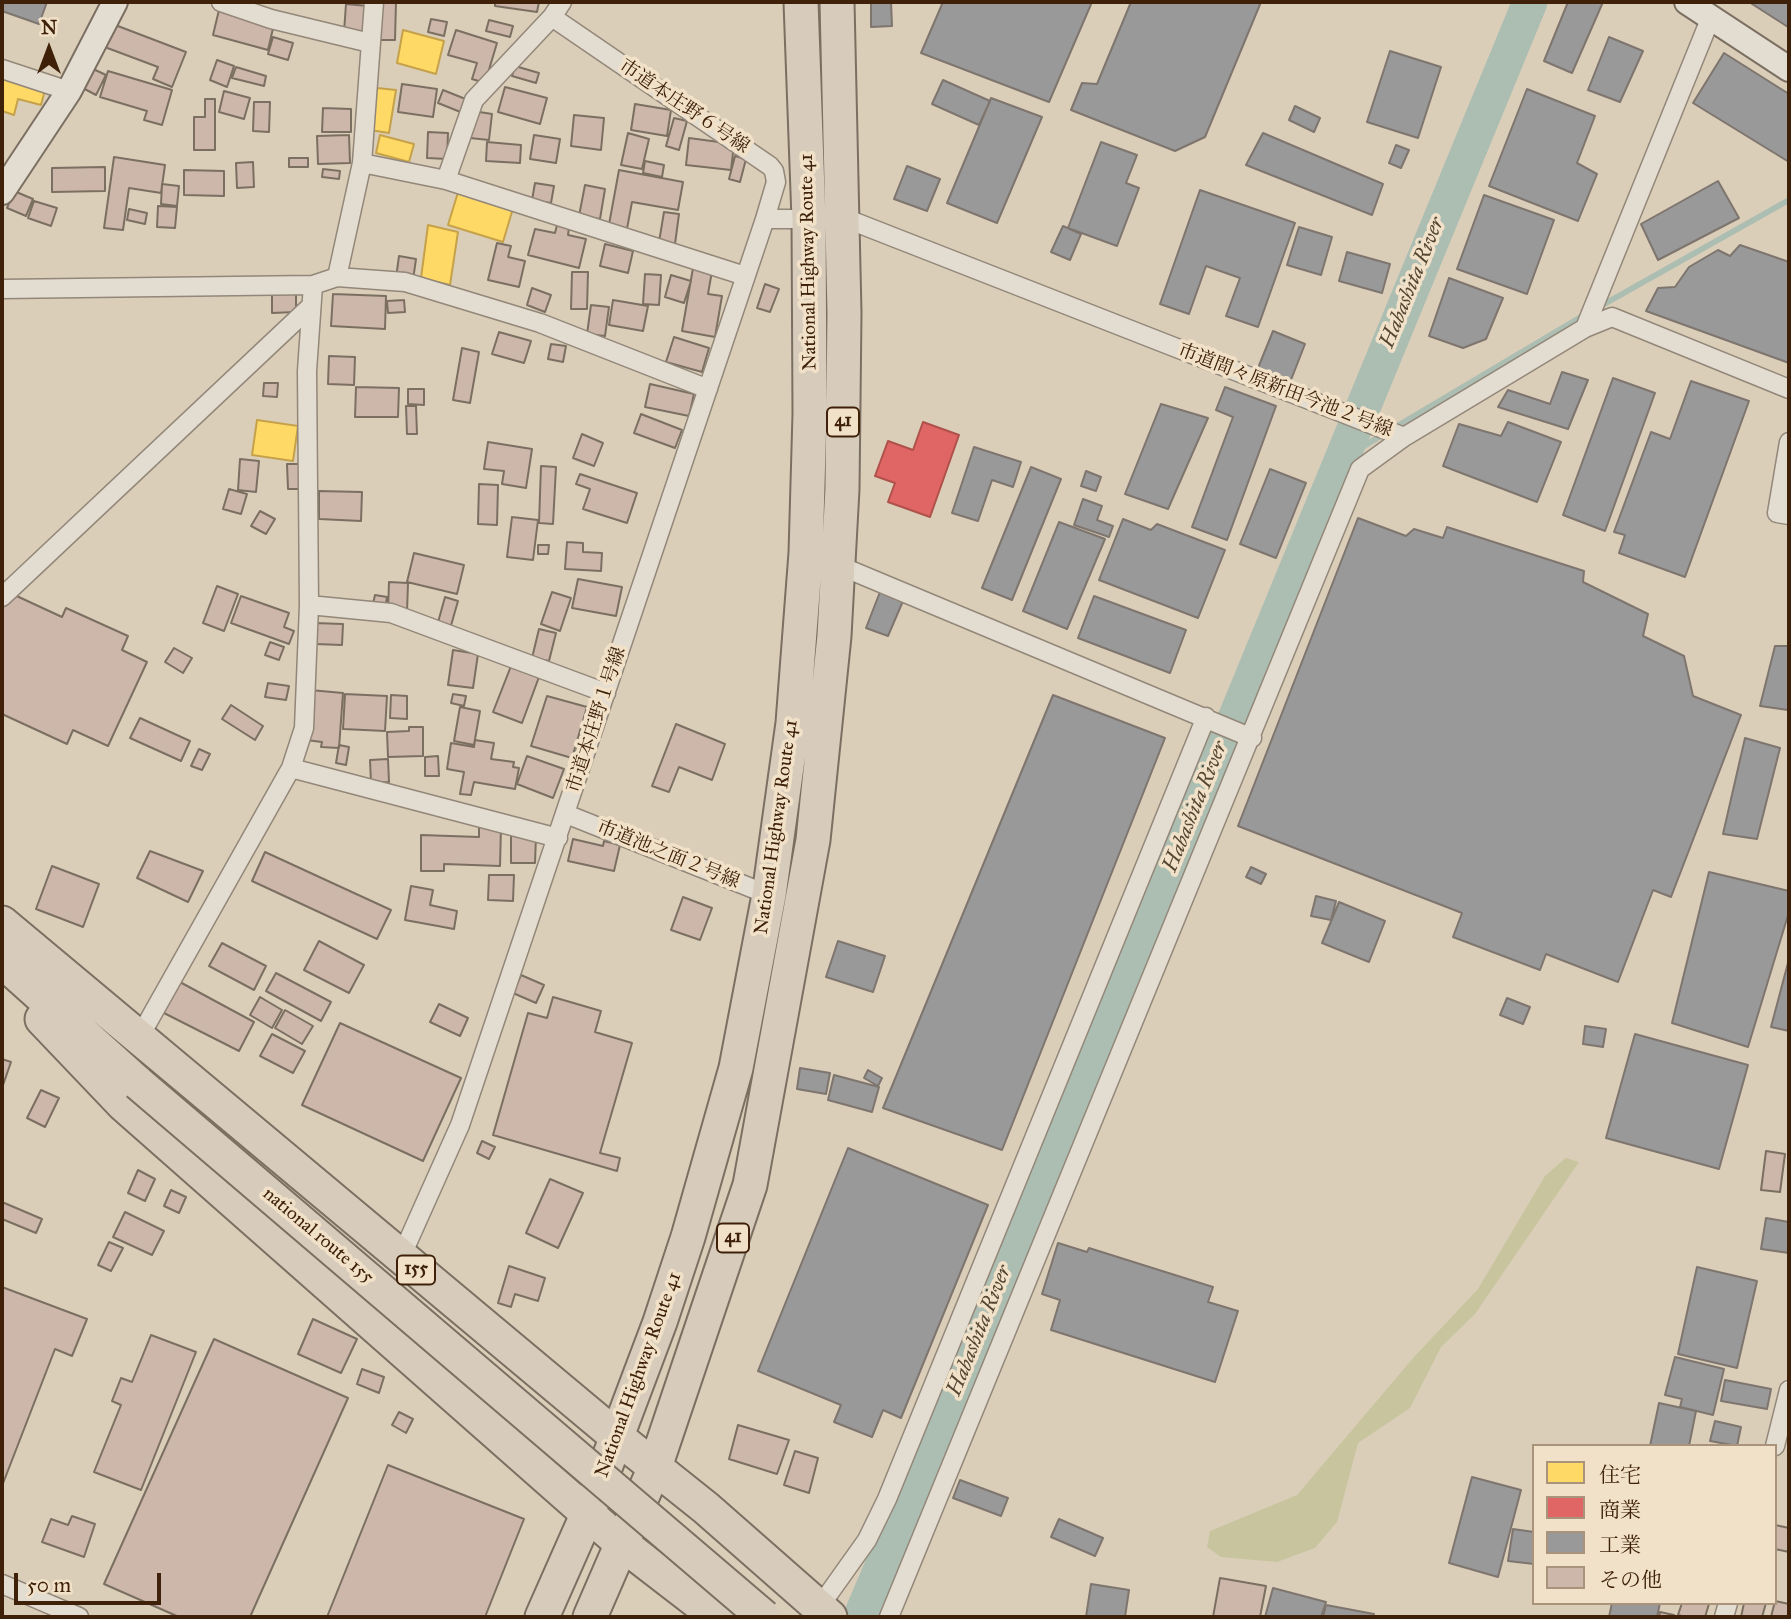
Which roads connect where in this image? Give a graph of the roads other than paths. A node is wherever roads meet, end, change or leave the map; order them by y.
1 (115, 2) edge
2 (221, 2) edge
3 (374, 2) edge
4 (801, 2) edge
5 (837, 2) edge
6 (1687, 2) edge
7 (557, 9) edge
8 (1711, 18) junction
9 (370, 43) junction
10 (2, 69) edge
11 (1789, 69) edge
12 (69, 91) junction
13 (362, 163) junction
14 (446, 180) junction
15 (2, 192) edge
16 (842, 217) junction
17 (765, 219) junction
18 (809, 219) junction
19 (745, 276) junction
20 (337, 277) junction
21 (313, 285) junction
22 (2, 289) edge
23 (310, 307) junction
24 (1585, 328) junction
25 (708, 389) junction
26 (1789, 389) edge
27 (1404, 437) junction
28 (1789, 442) edge
29 (1789, 515) edge
30 (838, 565) junction
31 (2, 597) edge
32 (309, 605) junction
33 (606, 693) junction
34 (1206, 717) junction
35 (1252, 738) junction
36 (291, 768) junction
37 (566, 814) junction
38 (558, 838) junction
39 (769, 895) junction
40 (2, 923) edge
41 (2, 961) edge
42 (2, 984) edge
43 (41, 1019) junction
44 (140, 1036) junction
45 (134, 1088) junction
46 (401, 1257) junction
47 (1789, 1390) edge
48 (617, 1437) junction
49 (1776, 1444) edge
50 (655, 1467) junction
51 (588, 1513) junction
52 (621, 1543) junction
53 (2, 1584) edge
54 (825, 1612) edge
55 (79, 1617) edge
56 (542, 1617) edge
57 (569, 1617) edge
58 (590, 1617) edge
59 (717, 1617) edge
60 (742, 1617) edge
61 (764, 1617) edge
62 (889, 1617) edge

1 - 12 main road
2 - 9 street
3 - 9 street
4 - 18 highway, National Highway Route 41 / 41
5 - 16 highway, National Highway Route 41 / 41
6 - 8 main road
7 - 14 street
7 - 17 street, 市道本庄野６号線
8 - 11 main road
8 - 24 street
9 - 13 street
10 - 12 street
12 - 15 main road
13 - 14 street
13 - 20 street
14 - 19 street
16 - 27 street, 市道間々原新田今池２号線
16 - 30 highway, National Highway Route 41 / 41
17 - 18 street
17 - 19 street, 市道本庄野１号線
18 - 39 highway, National Highway Route 41 / 41
19 - 25 street, 市道本庄野１号線
20 - 21 street
20 - 25 street
21 - 22 street
21 - 23 street
23 - 31 street
23 - 32 street
24 - 26 street, 市道間々原新田今池２号線
24 - 27 street, 市道間々原新田今池２号線
25 - 33 street, 市道本庄野１号線
27 - 35 street
28 - 29 street
30 - 34 street
30 - 50 highway, National Highway Route 41 / 41
32 - 33 street
32 - 36 street
33 - 37 street, 市道本庄野１号線
34 - 35 street
34 - 54 street
35 - 62 street
36 - 38 street
36 - 44 street
37 - 38 street, 市道本庄野１号線
37 - 39 street, 市道池之面２号線
38 - 46 street, 市道本庄野１号線
39 - 48 highway, National Highway Route 41 / 41
40 - 44 highway, 155
41 - 45 highway, national route 155 / 155
42 - 43 highway, national route 155 / 155
43 - 45 highway, national route 155 / 155
43 - 51 highway, 155
44 - 46 highway, 155
45 - 60 highway, national route 155 / 155
45 - 61 highway, national route 155 / 155, bridge
46 - 48 highway, 155
47 - 49 street
48 - 50 highway, 155
48 - 51 highway, National Highway Route 41 / 41
50 - 52 highway, National Highway Route 41 / 41
50 - 54 highway, 155
51 - 52 highway, 155
51 - 56 highway, National Highway Route 41 / 41
52 - 57 highway
52 - 58 highway, National Highway Route 41 / 41
52 - 59 highway, 155
53 - 55 street

